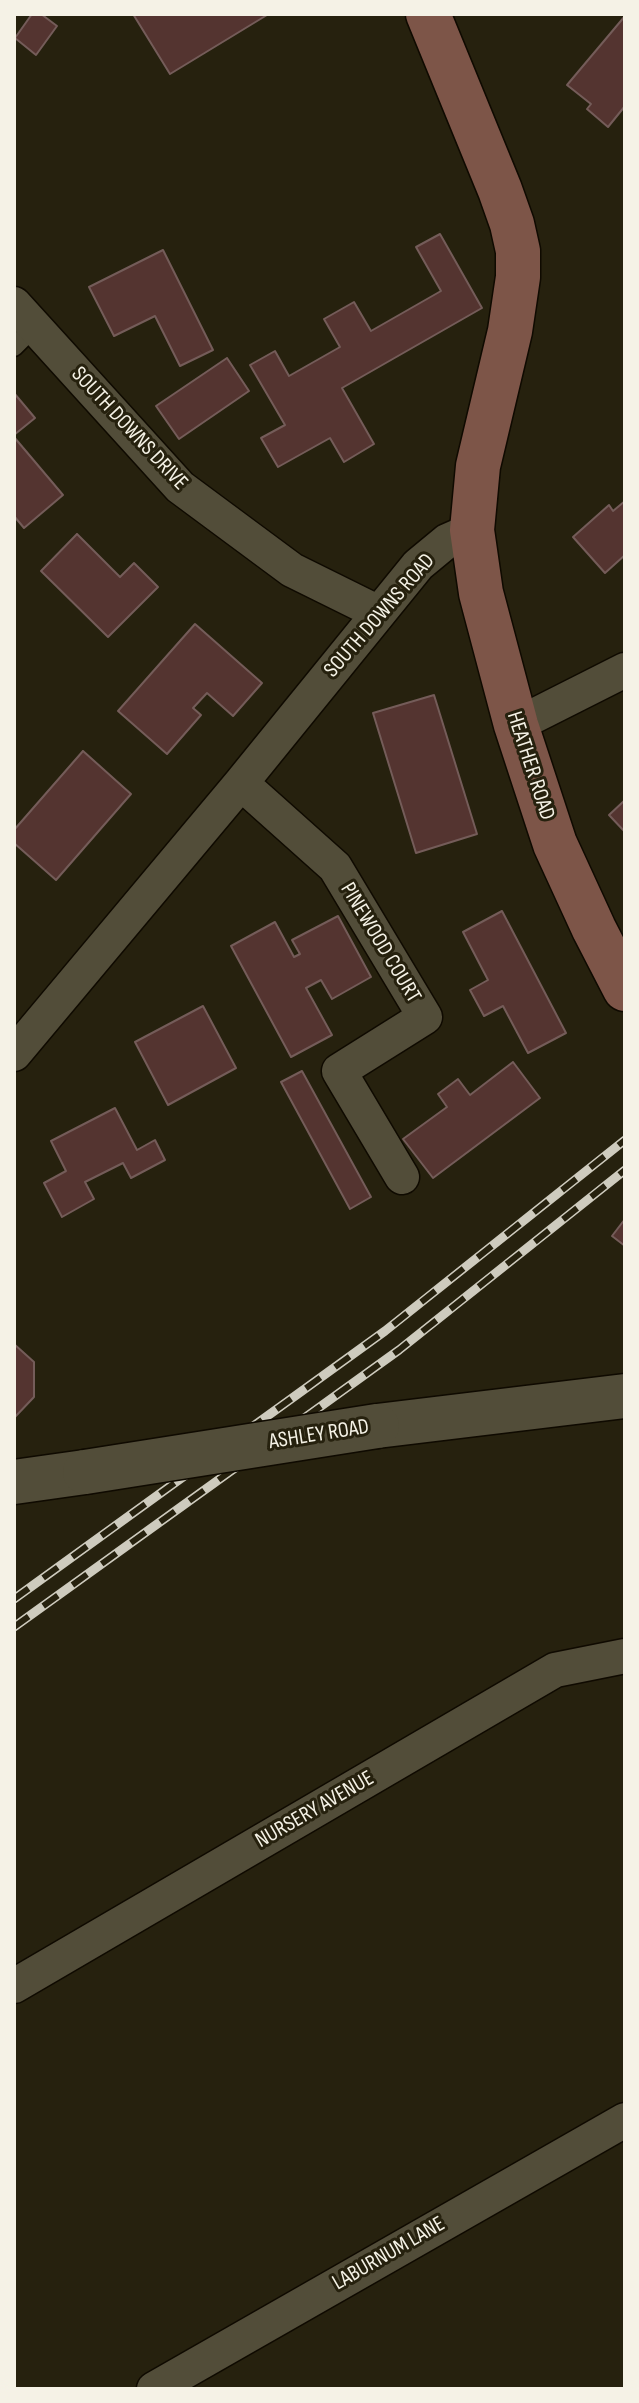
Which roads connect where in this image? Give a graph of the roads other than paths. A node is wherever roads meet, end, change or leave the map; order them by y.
1 (428, 14) edge
2 (21, 326) edge
3 (472, 530) junction
4 (379, 613) junction
5 (625, 670) edge
6 (516, 725) junction
7 (241, 783) junction
8 (625, 989) edge
9 (14, 1054) edge
10 (402, 1177) dead end
11 (625, 1396) edge
12 (14, 1482) edge
13 (625, 1656) edge
14 (14, 1986) edge
15 (625, 2120) edge
16 (154, 2389) edge

1 - 3 main road
2 - 4 street, SOUTH DOWNS DRIVE
3 - 4 street, SOUTH DOWNS ROAD
3 - 6 main road, HEATHER ROAD
4 - 7 street, SOUTH DOWNS ROAD
5 - 6 street
6 - 8 main road, HEATHER ROAD
7 - 9 street, SOUTH DOWNS ROAD
7 - 10 street, PINEWOOD COURT
11 - 12 street, ASHLEY ROAD, bridge
13 - 14 street, NURSERY AVENUE
15 - 16 street, LABURNUM LANE

